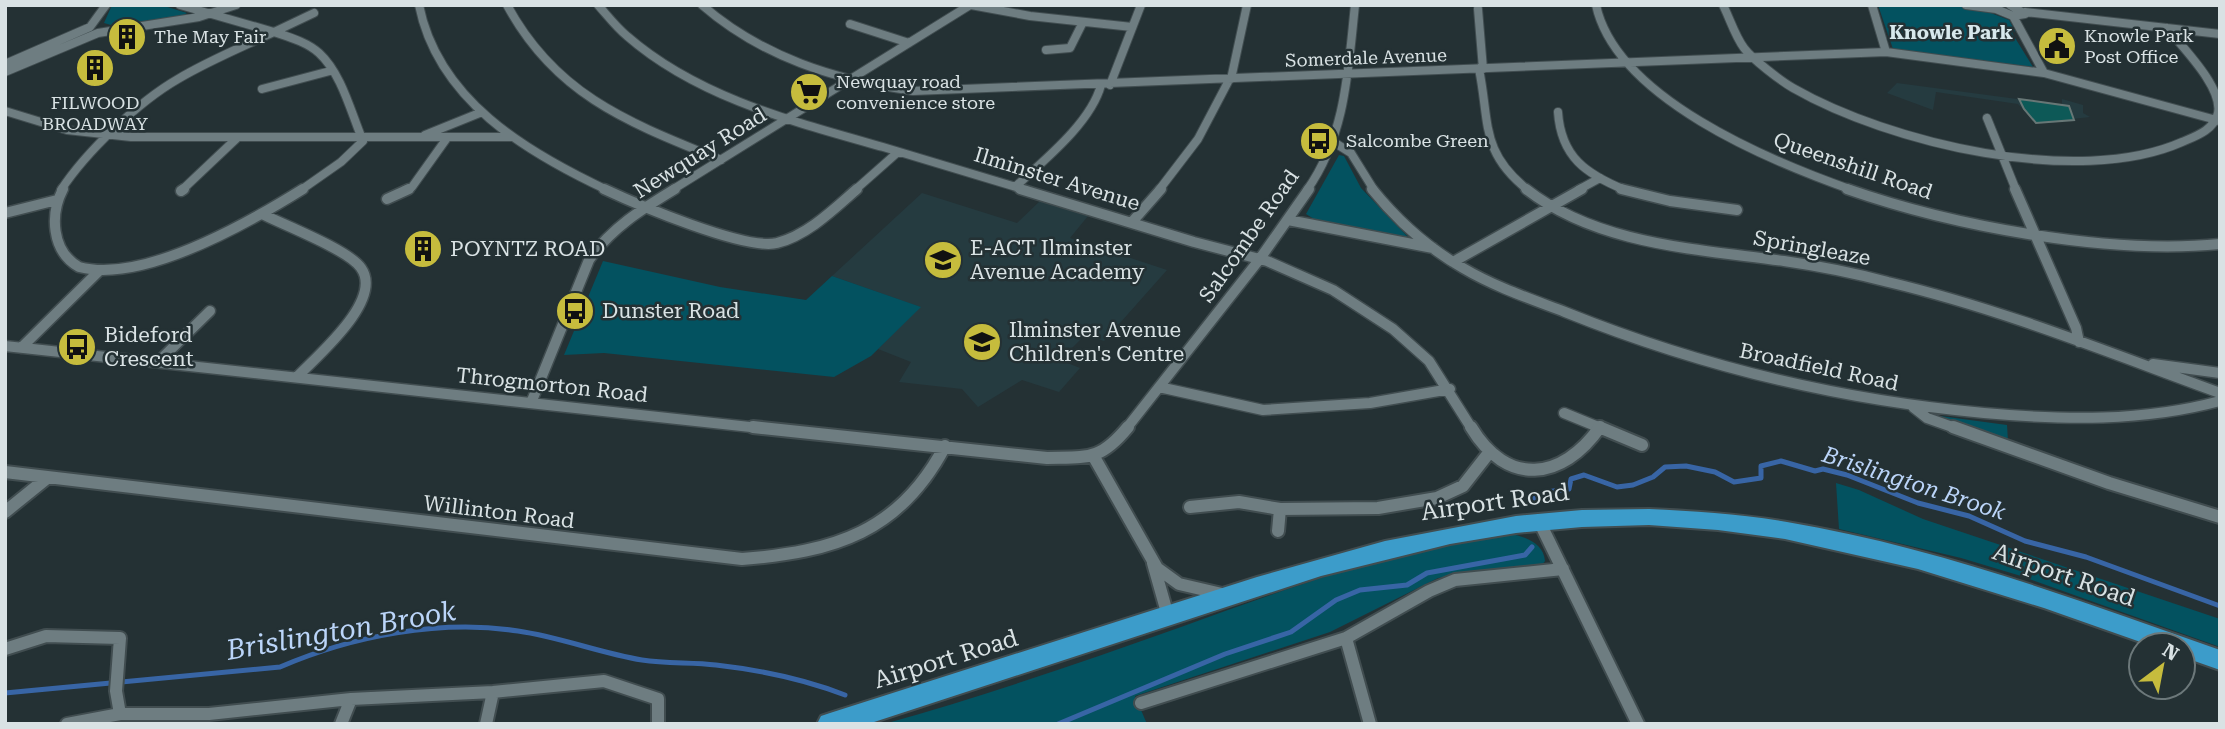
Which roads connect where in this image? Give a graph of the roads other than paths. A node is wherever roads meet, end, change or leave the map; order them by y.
1 (106, 5) edge
2 (180, 5) edge
3 (236, 5) edge
4 (419, 5) edge
5 (508, 5) edge
6 (597, 5) edge
7 (702, 5) edge
8 (971, 5) edge
9 (1141, 5) edge
10 (1247, 5) edge
11 (1355, 5) edge
12 (1596, 5) edge
13 (1723, 5) edge
14 (1872, 5) edge
15 (1966, 5) edge
16 (2010, 5) edge
17 (1997, 7) edge
18 (1478, 9) dead end
19 (2025, 12) junction
20 (314, 13) dead end
21 (210, 14) junction
22 (2013, 16) junction
23 (1083, 22) junction
24 (850, 24) dead end
25 (1132, 27) junction
26 (2168, 29) junction
27 (274, 33) junction
28 (2220, 33) edge
29 (909, 43) junction
30 (1046, 50) dead end
31 (1885, 52) junction
32 (1751, 57) junction
33 (1625, 62) junction
34 (5, 64) edge
35 (1481, 69) junction
36 (330, 71) junction
37 (5, 72) edge
38 (2045, 73) junction
39 (1349, 75) junction
40 (1229, 79) junction
41 (850, 80) junction
42 (1106, 85) junction
43 (262, 89) dead end
44 (5, 111) edge
45 (482, 112) junction
46 (1558, 112) dead end
47 (789, 118) junction
48 (1987, 118) dead end
49 (2218, 121) edge
50 (108, 136) junction
51 (512, 137) junction
52 (237, 138) junction
53 (361, 138) junction
54 (419, 138) junction
55 (447, 138) junction
56 (1332, 141) junction
57 (898, 152) junction
58 (2002, 156) junction
59 (721, 160) junction
60 (1600, 178) junction
61 (1014, 187) junction
62 (181, 191) dead end
63 (387, 199) dead end
64 (57, 200) junction
65 (1552, 205) junction
66 (647, 207) junction
67 (1737, 210) dead end
68 (5, 213) edge
69 (262, 214) junction
70 (1288, 220) junction
71 (1132, 222) junction
72 (2034, 234) junction
73 (2220, 244) edge
74 (1433, 248) junction
75 (1259, 260) junction
76 (1453, 262) junction
77 (100, 270) junction
78 (209, 311) dead end
79 (2079, 342) junction
80 (5, 346) edge
81 (20, 348) junction
82 (2126, 359) junction
83 (158, 362) junction
84 (2220, 373) edge
85 (297, 377) junction
86 (1159, 387) junction
87 (1450, 388) junction
88 (2220, 393) edge
89 (2220, 401) edge
90 (531, 403) junction
91 (1911, 406) junction
92 (1564, 413) dead end
93 (1600, 427) junction
94 (1642, 445) dead end
95 (945, 446) junction
96 (1488, 454) junction
97 (1094, 457) junction
98 (5, 472) edge
99 (47, 478) junction
100 (1190, 507) dead end
101 (1279, 509) junction
102 (5, 512) edge
103 (2220, 517) edge
104 (1540, 523) junction
105 (1278, 531) dead end
106 (1152, 561) junction
107 (1563, 569) junction
108 (1231, 595) junction
109 (1168, 616) junction
110 (2138, 631) edge
111 (1346, 638) junction
112 (5, 649) edge
113 (2197, 652) edge
114 (2220, 660) edge
115 (493, 692) junction
116 (351, 699) junction
117 (1141, 703) dead end
118 (120, 715) junction
119 (206, 719) edge
120 (67, 724) edge
121 (341, 724) edge
122 (486, 724) edge
123 (658, 724) edge
124 (830, 724) edge
125 (1370, 724) edge
126 (1638, 724) edge

1 - 34 street
2 - 21 street
3 - 21 street
4 - 45 street
5 - 59 street
6 - 47 street, Ilminster Avenue
7 - 41 street, Somerdale Avenue
8 - 23 street
8 - 29 street, Newquay Road
9 - 25 street
10 - 40 street
11 - 39 street, Salcombe Road
12 - 33 street, Queenshill Road
13 - 32 street
14 - 31 street
15 - 17 street
16 - 19 street
17 - 22 street
18 - 35 street, Springleaze
19 - 22 street
19 - 26 street
20 - 27 street
21 - 27 street
21 - 37 street
22 - 38 street
23 - 25 street
23 - 30 street
24 - 29 street
25 - 42 street
26 - 28 street
26 - 49 street
27 - 36 street
27 - 50 street
29 - 41 street, Newquay Road
31 - 32 street, Somerdale Avenue
31 - 38 street, Somerdale Avenue
32 - 33 street, Somerdale Avenue
32 - 58 street
33 - 35 street, Somerdale Avenue
33 - 72 street, Queenshill Road
35 - 39 street, Somerdale Avenue
35 - 65 street, Springleaze
36 - 43 street
36 - 53 street
38 - 49 street, Somerdale Avenue
39 - 40 street, Somerdale Avenue
39 - 56 street, Salcombe Road
40 - 42 street, Somerdale Avenue
40 - 71 street
41 - 42 street, Somerdale Avenue
41 - 47 street, Newquay Road
42 - 61 street
44 - 50 street
45 - 51 street
45 - 54 street
46 - 60 street
47 - 57 street, Ilminster Avenue
47 - 59 street, Newquay Road
48 - 58 street
49 - 58 street
50 - 52 street
50 - 64 street
51 - 55 street
51 - 66 street
52 - 53 street
52 - 62 street
53 - 54 street
53 - 69 street
54 - 55 street
55 - 63 street
56 - 70 street, Salcombe Road
56 - 74 street, Broadfield Road
57 - 61 street, Ilminster Avenue
57 - 66 street
58 - 72 street
59 - 66 street, Newquay Road
60 - 65 street
60 - 67 street
61 - 71 street, Ilminster Avenue
64 - 68 street
64 - 77 street
65 - 76 street
65 - 79 street, Springleaze
66 - 90 street, Newquay Road
69 - 77 street
69 - 85 street
70 - 74 street, Broadfield Road
70 - 75 street, Salcombe Road
71 - 75 street, Ilminster Avenue
72 - 73 street, Queenshill Road
72 - 79 street
74 - 76 street, Broadfield Road
75 - 86 street, Salcombe Road
75 - 87 street, Ilminster Avenue
76 - 91 street, Broadfield Road
77 - 81 street
78 - 83 street
79 - 82 street, Springleaze
80 - 81 street, Throgmorton Road
81 - 83 street, Throgmorton Road
82 - 84 street
82 - 88 street, Springleaze
83 - 85 street, Throgmorton Road
85 - 90 street, Throgmorton Road
86 - 87 street
86 - 97 street, Salcombe Road
87 - 96 street, Ilminster Avenue
89 - 91 street, Broadfield Road
90 - 95 street, Throgmorton Road
91 - 103 street
92 - 93 street
93 - 94 street
93 - 96 street
95 - 97 street, Throgmorton Road
95 - 99 street, Willinton Road
96 - 101 street
97 - 106 street
98 - 99 street, Willinton Road
99 - 102 street
100 - 101 street
101 - 105 street
104 - 107 street
104 - 108 highway, Airport Road
104 - 110 highway, Airport Road
106 - 108 street
106 - 109 street
107 - 111 street
107 - 126 street
108 - 109 highway, Airport Road
109 - 124 highway, Airport Road
111 - 117 street
111 - 125 street
112 - 118 street
113 - 114 highway, Airport Road
115 - 116 street
115 - 122 street
115 - 123 street
116 - 119 street
116 - 121 street
118 - 119 street
118 - 120 street

